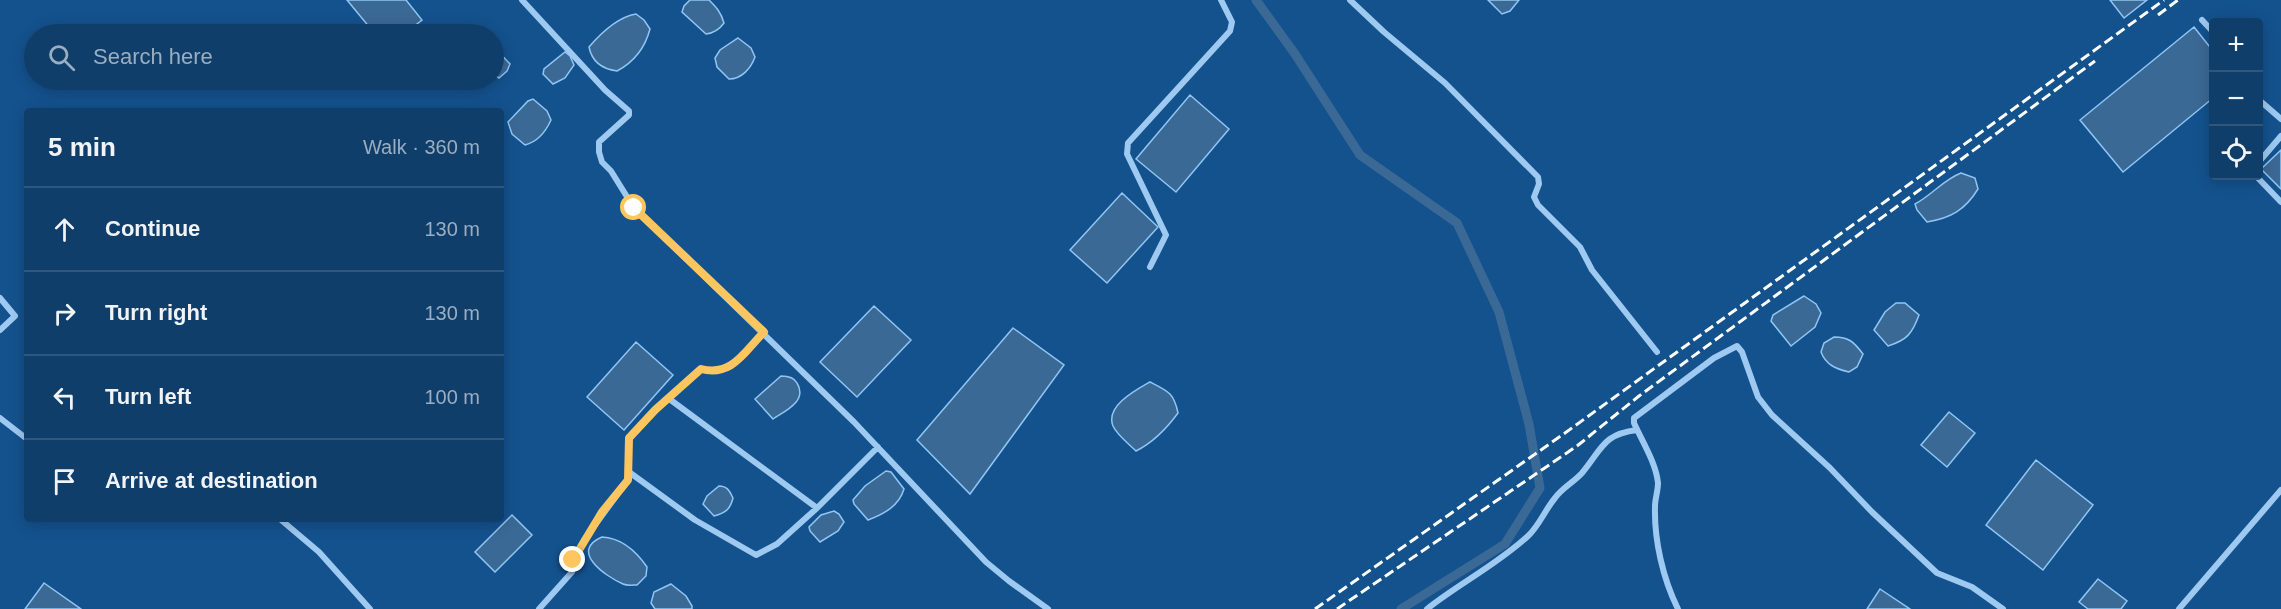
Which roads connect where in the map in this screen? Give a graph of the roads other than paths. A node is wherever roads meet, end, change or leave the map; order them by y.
1 (522, 0) edge
2 (1221, 0) edge
3 (1350, 0) edge
4 (2202, 20) dead end
5 (2209, 28) edge
6 (2263, 103) edge
7 (2281, 119) edge
8 (2281, 136) edge
9 (2263, 158) edge
10 (2260, 180) edge
11 (2281, 202) edge
12 (1150, 267) dead end
13 (0, 298) edge
14 (0, 330) edge
15 (764, 332) junction
16 (1657, 352) dead end
17 (668, 398) junction
18 (0, 418) edge
19 (1637, 430) junction
20 (24, 437) edge
21 (878, 447) junction
22 (629, 472) junction
23 (2281, 490) edge
24 (817, 508) junction
25 (284, 522) edge
26 (370, 609) edge
27 (538, 609) edge
28 (1048, 609) edge
29 (1427, 609) edge
30 (1678, 609) edge
31 (2003, 609) edge
32 (2179, 609) edge

1 - 15 street
2 - 12 street
3 - 16 street
4 - 5 street
6 - 7 street
8 - 9 street
10 - 11 street
13 - 14 street
15 - 17 street
15 - 21 street
17 - 22 street
17 - 24 street
18 - 20 street
19 - 29 street
19 - 30 street
19 - 31 street
21 - 24 street
21 - 28 street
22 - 24 street
22 - 27 street
23 - 32 street
25 - 26 street

